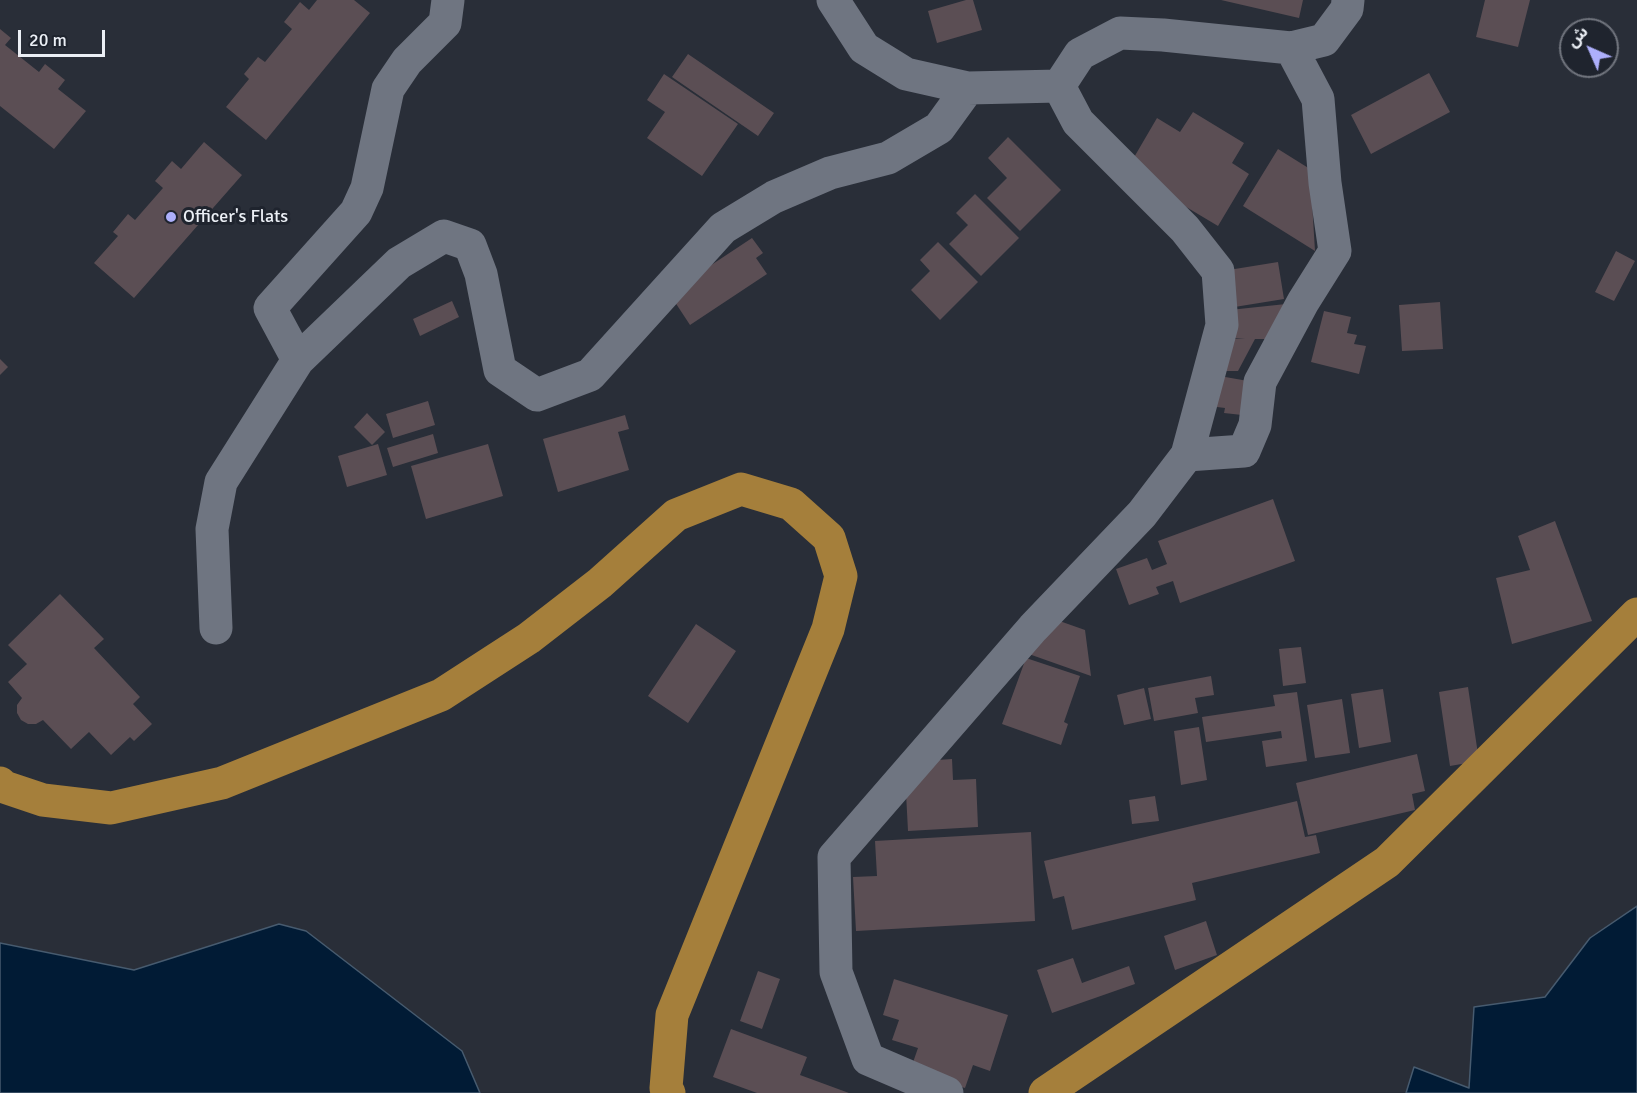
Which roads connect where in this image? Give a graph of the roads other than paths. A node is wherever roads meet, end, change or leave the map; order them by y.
1 (448, 0) edge
2 (833, 0) edge
3 (1348, 0) edge
4 (1291, 48) junction
5 (1059, 86) junction
6 (968, 88) junction
7 (298, 360) junction
8 (1187, 455) junction
9 (1637, 614) edge
10 (216, 628) dead end
11 (0, 783) edge
12 (669, 1093) edge
13 (947, 1093) edge
14 (1045, 1093) edge

1 - 7 street
2 - 6 street
3 - 4 street
4 - 5 street
4 - 8 street
5 - 6 street
5 - 8 street
6 - 7 street
7 - 10 street
8 - 13 street
9 - 14 main road
11 - 12 main road

